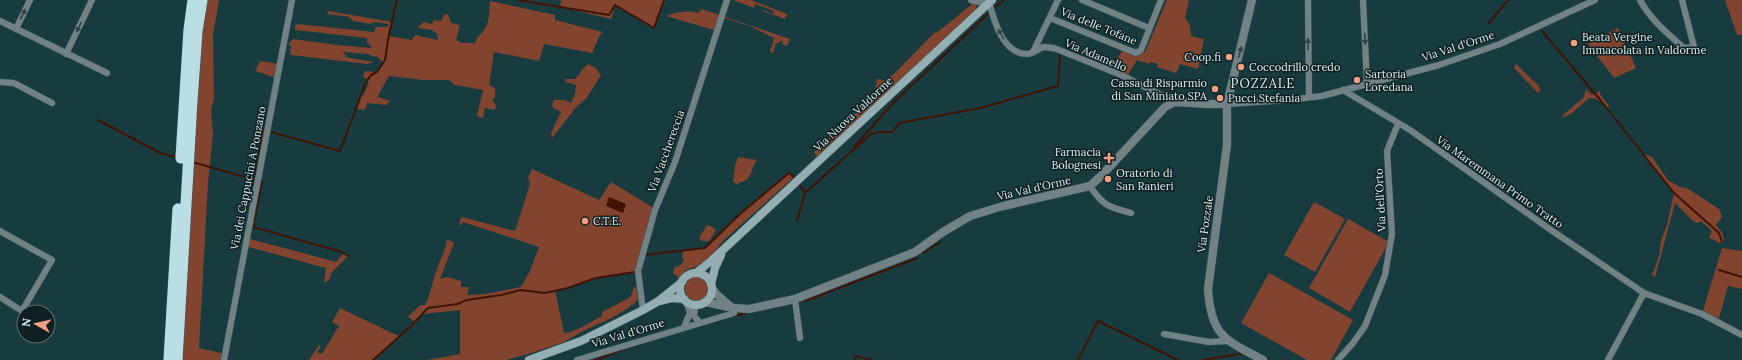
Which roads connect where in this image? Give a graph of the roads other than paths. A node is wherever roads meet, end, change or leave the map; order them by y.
1 (30, 0) edge
2 (92, 0) edge
3 (194, 0) edge
4 (202, 0) edge
5 (292, 0) edge
6 (727, 0) edge
7 (971, 0) edge
8 (1058, 0) edge
9 (1082, 0) edge
10 (1252, 0) edge
11 (1308, 0) edge
12 (1363, 0) edge
13 (1595, 0) edge
14 (1640, 0) edge
15 (1682, 0) edge
16 (1159, 1) edge
17 (989, 2) edge
18 (1050, 18) junction
19 (0, 21) edge
20 (16, 28) junction
21 (1149, 28) junction
22 (1030, 53) junction
23 (66, 54) junction
24 (107, 73) dead end
25 (0, 82) edge
26 (1367, 84) junction
27 (1343, 90) junction
28 (1309, 97) junction
29 (1174, 102) junction
30 (52, 103) dead end
31 (1227, 104) junction
32 (1398, 124) junction
33 (1090, 186) junction
34 (1131, 213) dead end
35 (0, 231) edge
36 (729, 244) junction
37 (696, 273) junction
38 (682, 282) junction
39 (712, 286) junction
40 (1644, 293) junction
41 (0, 297) edge
42 (795, 299) junction
43 (685, 300) junction
44 (657, 302) junction
45 (702, 303) junction
46 (643, 310) junction
47 (734, 311) junction
48 (700, 323) junction
49 (684, 327) junction
50 (1164, 334) dead end
51 (1742, 335) edge
52 (800, 338) dead end
53 (1229, 341) junction
54 (174, 343) junction
55 (169, 360) edge
56 (177, 360) edge
57 (224, 360) edge
58 (529, 360) edge
59 (577, 360) edge
60 (1263, 360) edge
61 (1338, 360) edge
62 (1608, 360) edge

20 -> 1 street
2 -> 23 street
3 - 54 highway
4 - 54 highway
5 - 57 street, Via dei Cappucini A Ponzano
6 - 46 street, Via Vacchereccia
7 - 17 street
8 - 18 street
9 - 21 street, Via delle Tofane
31 -> 10 street, Via Pozzale
28 -> 11 street
12 -> 26 street
13 - 26 street, Via Val d'Orme
14 - 15 street
16 - 21 street, Via delle Tofane
22 -> 17 street
17 - 36 main road, Via Nuova Valdorme
18 - 21 street, Via delle Tofane
18 - 22 street
19 - 20 street
20 - 23 street
22 - 29 street, Via Adamello
23 - 24 street
25 - 30 street
26 - 27 street, Via Val d'Orme
27 - 28 street, Via Val d'Orme
27 - 32 street, Via Maremmana Primo Tratto
28 - 31 street, Via Val d'Orme
29 - 31 street, Via Val d'Orme
29 - 33 street, Via Val d'Orme
31 - 53 street, Via Pozzale
32 - 40 street, Via Maremmana Primo Tratto
32 - 61 street, Via dell'Orto
33 - 34 street
33 - 42 street, Via Val d'Orme
35 - 41 street
36 - 37 main road, Via Nuova Valdorme
36 - 39 main road, Via Nuova Valdorme
37 - 38 main road, Via Nuova Valdorme
37 - 39 main road
38 - 43 main road
38 - 44 main road, Via Nuova Valdorme
39 - 45 main road, Via Nuova Valdorme
39 - 47 street
40 - 51 street, Via Maremmana Primo Tratto
40 - 62 street
42 - 47 street, Via Val d'Orme
42 - 52 street
43 - 44 main road, Via Nuova Valdorme
43 - 45 main road, Via Nuova Valdorme
43 - 49 street
44 - 46 main road, Via Nuova Valdorme
45 - 47 street, Via Val d'Orme
45 - 48 street
46 - 58 main road, Via Nuova Valdorme
47 - 48 street, Via Val d'Orme
48 - 49 street, Via Val d'Orme
49 - 59 street, Via Val d'Orme
50 - 53 street
53 - 60 street, Via Pozzale
54 - 55 highway
54 - 56 highway

